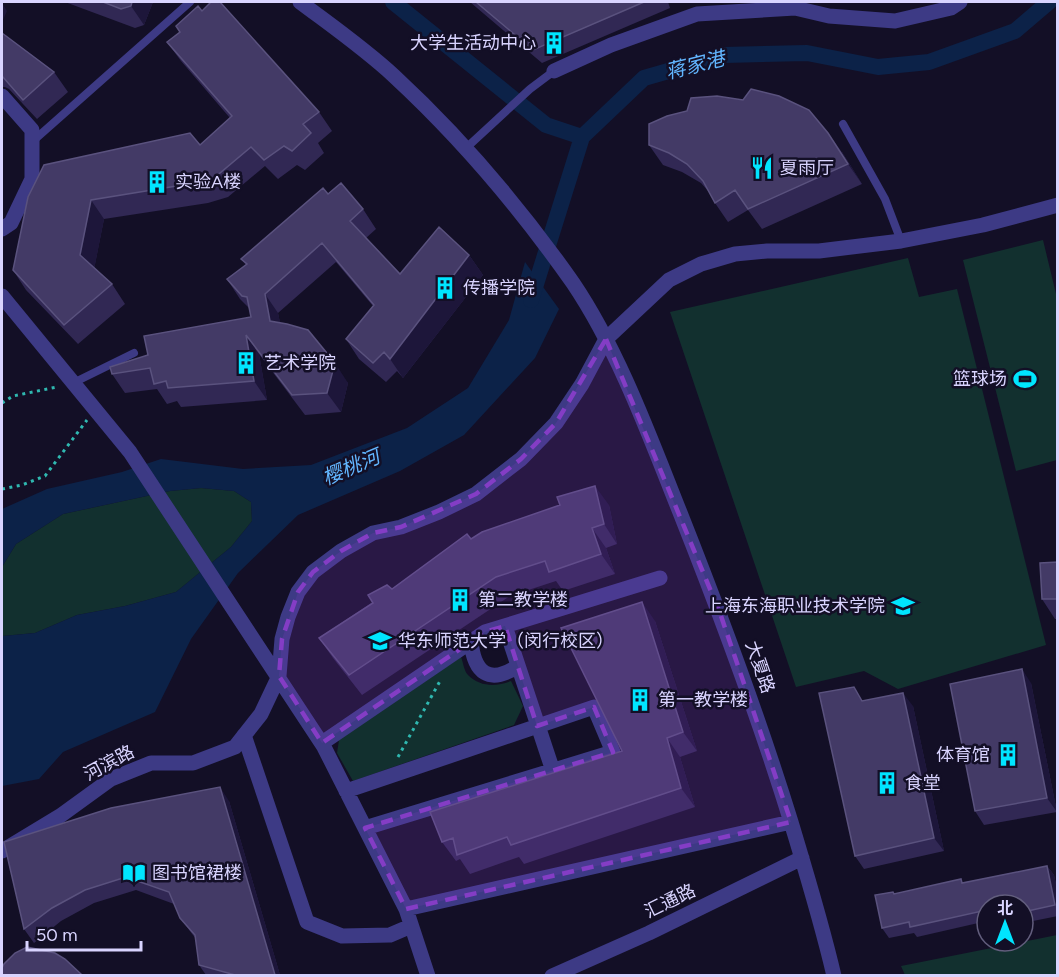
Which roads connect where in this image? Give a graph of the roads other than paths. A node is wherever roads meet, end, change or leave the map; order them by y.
1 (190, 2) edge
2 (300, 2) edge
3 (960, 2) edge
4 (554, 71) joint
5 (2, 96) edge
6 (843, 124) dead end
7 (32, 142) junction
8 (465, 149) junction
9 (1058, 205) edge
10 (2, 230) edge
11 (901, 241) junction
12 (2, 296) edge
13 (606, 339) junction
14 (134, 353) dead end
15 (73, 383) junction
16 (660, 578) dead end
17 (505, 626) junction
18 (471, 641) junction
19 (518, 666) junction
20 (279, 676) junction
21 (537, 726) junction
22 (244, 735) junction
23 (322, 743) junction
24 (553, 771) junction
25 (346, 791) junction
26 (791, 822) junction
27 (365, 828) junction
28 (2, 851) edge
29 (802, 858) junction
30 (406, 909) junction
31 (411, 926) junction
32 (428, 975) edge
33 (552, 975) edge
34 (834, 975) edge

1 - 7 lane
2 - 8 street, 大夏路
3 - 4 street
4 - 8 lane
5 - 7 street
6 - 11 lane
7 - 10 street
8 - 13 street, 大夏路
9 - 11 street
11 - 13 street
12 - 15 street
13 - 20 street
13 - 26 street, 大夏路
14 - 15 lane
15 - 20 street
16 - 17 street
17 - 18 street
17 - 19 street
18 - 19 street
18 - 23 street
19 - 21 street
20 - 22 street, 河滨路
20 - 23 street
21 - 24 street
21 - 24 street
21 - 25 street
22 - 28 street, 河滨路
22 - 31 street
23 - 25 street
24 - 27 street
25 - 27 street
26 - 29 street, 大夏路
26 - 30 street
27 - 30 street
29 - 33 street, 汇通路
29 - 34 street, 大夏路
30 - 31 street
31 - 32 street

